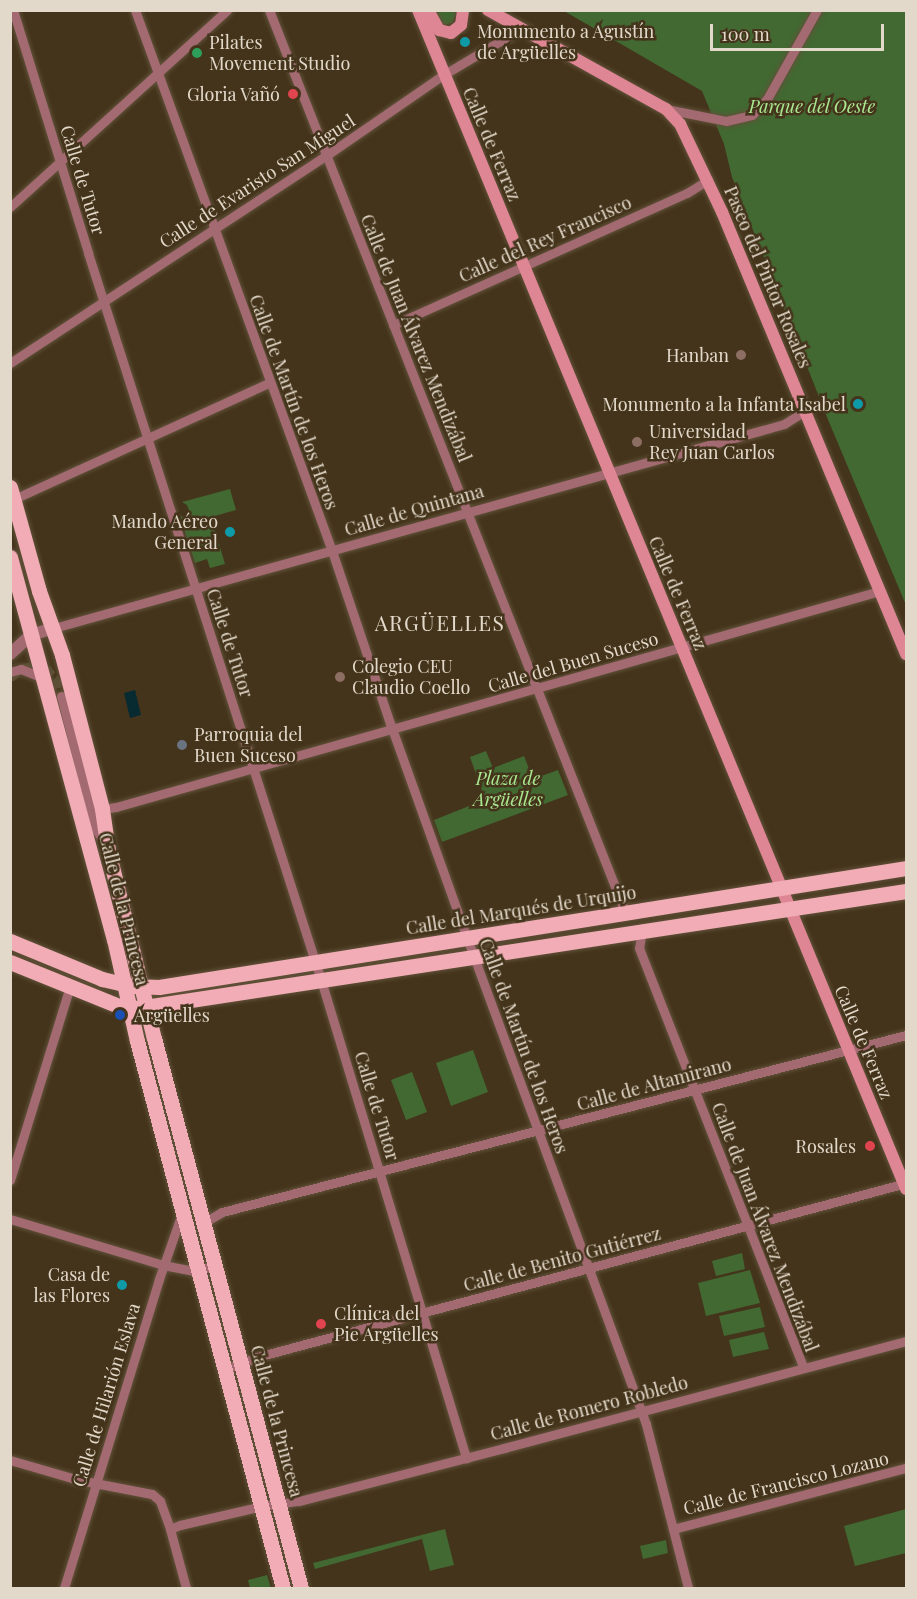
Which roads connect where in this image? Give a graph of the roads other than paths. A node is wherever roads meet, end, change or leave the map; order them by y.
1 (13, 10) edge
2 (135, 10) edge
3 (227, 10) edge
4 (269, 10) edge
5 (418, 10) edge
6 (428, 10) edge
7 (463, 10) edge
8 (488, 10) edge
9 (817, 10) edge
10 (522, 28) junction
11 (158, 74) junction
12 (443, 75) junction
13 (666, 109) junction
14 (327, 155) junction
15 (60, 162) junction
16 (708, 180) junction
17 (10, 207) edge
18 (213, 229) junction
19 (524, 267) junction
20 (104, 302) junction
21 (393, 325) junction
22 (10, 363) edge
23 (269, 382) junction
24 (805, 411) junction
25 (148, 438) junction
26 (608, 473) junction
27 (12, 493) edge
28 (468, 513) junction
29 (332, 551) junction
30 (10, 557) edge
31 (196, 589) junction
32 (880, 591) junction
33 (54, 628) junction
34 (31, 635) junction
35 (682, 648) junction
36 (10, 654) edge
37 (906, 654) edge
38 (10, 672) edge
39 (41, 677) junction
40 (537, 689) junction
41 (61, 696) tunnel mouth
42 (392, 729) junction
43 (253, 768) junction
44 (102, 809) junction
45 (108, 850) junction
46 (906, 868) edge
47 (781, 888) junction
48 (906, 891) edge
49 (789, 908) junction
50 (625, 912) junction
51 (642, 930) junction
52 (467, 938) junction
53 (10, 941) edge
54 (475, 956) junction
55 (10, 962) edge
56 (314, 962) junction
57 (321, 980) junction
58 (124, 985) junction
59 (70, 986) junction
60 (142, 987) junction
61 (147, 1007) junction
62 (129, 1008) junction
63 (906, 1035) edge
64 (848, 1051) junction
65 (694, 1090) junction
66 (538, 1131) junction
67 (379, 1172) junction
68 (10, 1180) edge
69 (906, 1185) edge
70 (182, 1213) junction
71 (10, 1219) edge
72 (203, 1223) junction
73 (748, 1226) junction
74 (214, 1264) junction
75 (163, 1265) junction
76 (588, 1269) junction
77 (198, 1272) junction
78 (422, 1313) junction
79 (906, 1341) edge
80 (241, 1362) junction
81 (803, 1367) junction
82 (226, 1368) junction
83 (641, 1412) junction
84 (466, 1458) junction
85 (10, 1460) edge
86 (906, 1468) edge
87 (96, 1484) junction
88 (279, 1503) junction
89 (262, 1506) junction
90 (170, 1529) junction
91 (673, 1529) junction
92 (64, 1588) edge
93 (186, 1588) edge
94 (283, 1588) edge
95 (301, 1588) edge
96 (688, 1588) edge

1 - 15 street, Calle de Tutor
2 - 11 street, Calle de Martín de los Heros
3 - 11 street
4 - 14 street, Calle de Juan Álvarez Mendizábal
5 - 12 main road, Calle de Ferraz
6 - 7 main road
8 - 10 main road, Paseo del Pintor Rosales
9 - 13 street
10 - 12 street, Calle de Evaristo San Miguel
10 - 13 main road, Paseo del Pintor Rosales
11 - 15 street
11 - 18 street, Calle de Martín de los Heros
12 - 14 street, Calle de Evaristo San Miguel
12 - 19 main road, Calle de Ferraz
13 - 16 main road, Paseo del Pintor Rosales
14 - 18 street, Calle de Evaristo San Miguel
14 - 21 street, Calle de Juan Álvarez Mendizábal
15 - 17 street
15 - 20 street, Calle de Tutor
16 - 19 street, Calle del Rey Francisco
16 - 24 main road, Paseo del Pintor Rosales
18 - 20 street, Calle de Evaristo San Miguel
18 - 23 street, Calle de Martín de los Heros
19 - 21 street, Calle del Rey Francisco
19 - 26 main road, Calle de Ferraz
20 - 22 street, Calle de Evaristo San Miguel
20 - 25 street, Calle de Tutor
21 - 28 street, Calle de Juan Álvarez Mendizábal
23 - 25 street
23 - 29 street, Calle de Martín de los Heros
24 - 26 street, Calle de Quintana
24 - 32 main road, Paseo del Pintor Rosales
25 - 27 street
25 - 31 street, Calle de Tutor
26 - 28 street, Calle de Quintana
26 - 35 main road, Calle de Ferraz
27 - 33 main road, Calle de la Princesa
28 - 29 street, Calle de Quintana
28 - 40 street, Calle de Juan Álvarez Mendizábal
29 - 31 street, Calle de Quintana
29 - 42 street, Calle de Martín de los Heros
30 - 34 main road, Calle de la Princesa
31 - 33 street, Calle de Quintana
31 - 43 street, Calle de Tutor
32 - 35 street, Calle del Buen Suceso
32 - 37 main road, Paseo del Pintor Rosales
33 - 34 street, Calle de Quintana
33 - 44 main road, Calle de la Princesa
34 - 36 street
34 - 39 main road, Calle de la Princesa
35 - 40 street, Calle del Buen Suceso
35 - 47 main road, Calle de Ferraz
38 - 39 street
39 - 58 main road, Calle de la Princesa
40 - 42 street, Calle del Buen Suceso
40 - 50 street, Calle de Juan Álvarez Mendizábal
41 - 45 street, Calle de la Princesa
42 - 43 street, Calle del Buen Suceso
42 - 52 street, Calle de Martín de los Heros
43 - 44 street, Calle del Buen Suceso
43 - 56 street, Calle de Tutor
44 - 45 main road, Calle de la Princesa
45 - 60 main road, Calle de la Princesa
46 - 47 main road, Calle del Marqués de Urquijo
47 - 49 main road, Calle de Ferraz
47 - 50 main road, Calle del Marqués de Urquijo
48 - 49 main road
49 - 51 main road
49 - 64 main road, Calle de Ferraz
50 - 52 main road, Calle del Marqués de Urquijo
51 - 54 main road
51 - 65 street, Calle de Juan Álvarez Mendizábal
52 - 54 street, Calle de Martín de los Heros
52 - 56 main road, Calle del Marqués de Urquijo
53 - 58 main road, Calle del Marqués de Urquijo
54 - 57 main road
54 - 66 street, Calle de Martín de los Heros
55 - 59 main road
56 - 57 street, Calle de Tutor
56 - 60 main road, Calle del Marqués de Urquijo
57 - 61 main road
57 - 67 street, Calle de Tutor
58 - 60 main road, Calle del Marqués de Urquijo
58 - 62 main road, Calle de la Princesa
59 - 62 main road
59 - 68 street
60 - 61 main road, Calle de la Princesa
61 - 62 main road
61 - 72 main road, Calle de la Princesa
62 - 70 main road, Calle de la Princesa
63 - 64 street, Calle de Altamirano
64 - 65 street, Calle de Altamirano
64 - 69 main road, Calle de Ferraz
65 - 66 street, Calle de Altamirano
65 - 73 street, Calle de Juan Álvarez Mendizábal
66 - 67 street, Calle de Altamirano
66 - 76 street, Calle de Martín de los Heros
67 - 72 street, Calle de Altamirano
67 - 78 street, Calle de Tutor
69 - 73 street, Calle de Benito Gutiérrez
70 - 75 street, Calle de Hilarión Eslava
70 - 77 main road, Calle de la Princesa
71 - 75 street
72 - 74 main road, Calle de la Princesa
73 - 76 street, Calle de Benito Gutiérrez
73 - 81 street, Calle de Juan Álvarez Mendizábal
74 - 77 street
74 - 80 main road, Calle de la Princesa
75 - 77 street
75 - 87 street, Calle de Hilarión Eslava
76 - 78 street, Calle de Benito Gutiérrez
76 - 83 street, Calle de Martín de los Heros
77 - 82 main road, Calle de la Princesa
78 - 80 street, Calle de Benito Gutiérrez
78 - 84 street, Calle de Tutor
79 - 81 street, Calle de Romero Robledo
80 - 82 street, Calle de Benito Gutiérrez
80 - 88 main road, Calle de la Princesa
81 - 83 street, Calle de Romero Robledo
82 - 89 main road, Calle de la Princesa
83 - 84 street, Calle de Romero Robledo
83 - 91 street, Calle de Martín de los Heros
84 - 88 street, Calle de Romero Robledo
85 - 87 street
86 - 91 street, Calle de Francisco Lozano
87 - 90 street
87 - 92 street, Calle de Hilarión Eslava
88 - 89 street, Calle de Romero Robledo
88 - 95 main road, Calle de la Princesa
89 - 90 street, Calle de Romero Robledo
89 - 94 main road, Calle de la Princesa
90 - 93 street
91 - 96 street, Calle de Martín de los Heros

